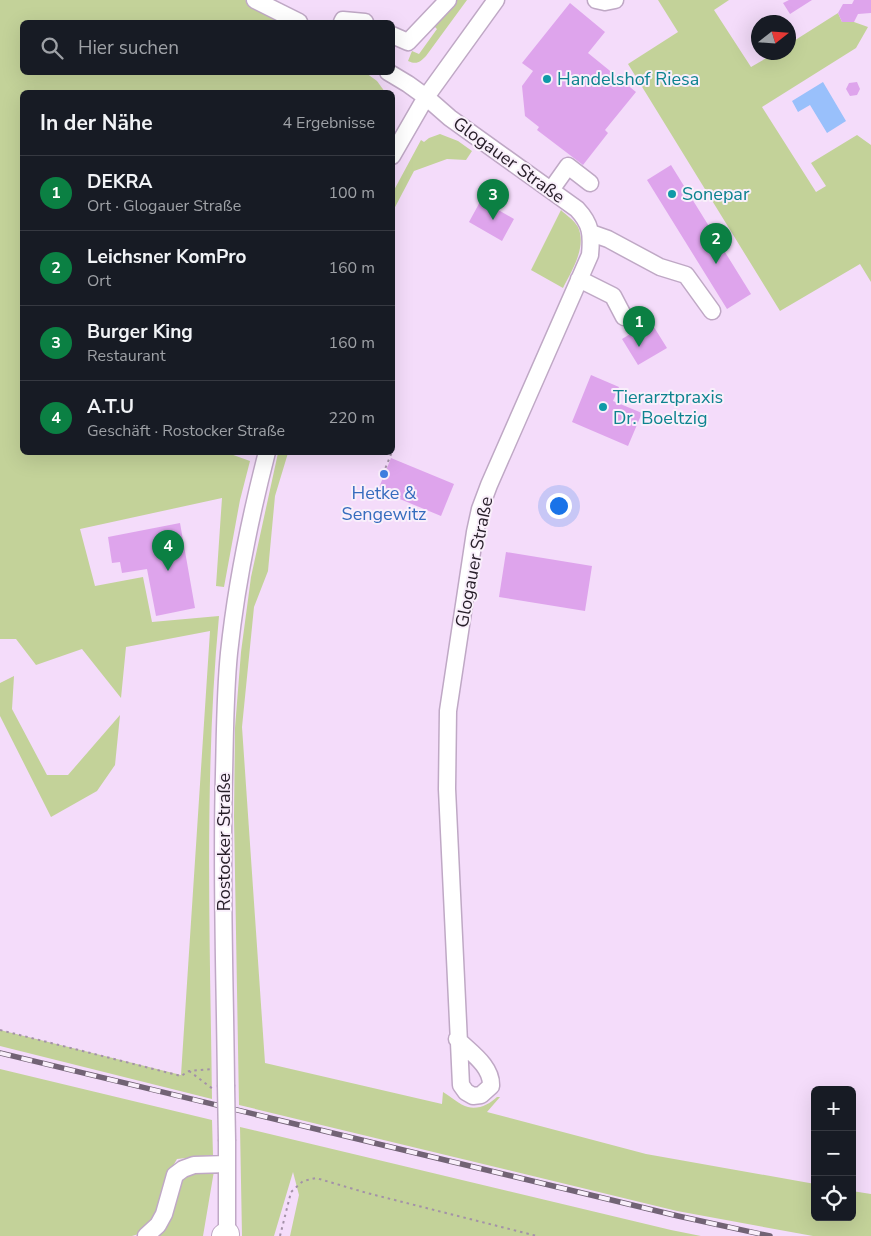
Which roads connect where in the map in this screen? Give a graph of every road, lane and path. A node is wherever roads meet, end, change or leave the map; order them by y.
1 (255, 0) edge
2 (448, 0) edge
3 (496, 0) edge
4 (596, 0) edge
5 (615, 0) edge
6 (295, 20) edge
7 (395, 36) edge
8 (393, 75) edge
9 (426, 96) junction
10 (395, 151) edge
11 (590, 183) dead end
12 (551, 190) junction
13 (591, 233) junction
14 (579, 279) junction
15 (712, 311) dead end
16 (624, 316) dead end
17 (266, 455) edge
18 (391, 455) edge
19 (382, 474) dead end
20 (0, 1030) edge
21 (457, 1039) dead end
22 (214, 1069) dead end
23 (189, 1071) junction
24 (220, 1087) junction
25 (227, 1164) junction
26 (226, 1235) edge
27 (146, 1236) edge
28 (280, 1236) edge
29 (537, 1236) edge

1 - 6 street
2 - 7 street
3 - 9 street
4 - 5 street
8 - 9 street, Glogauer Straße
9 - 10 street
9 - 12 street, Glogauer Straße
11 - 12 street
12 - 13 street, Glogauer Straße
13 - 14 street, Glogauer Straße
13 - 15 street
14 - 16 street
14 - 21 street, Glogauer Straße
17 - 24 street, Rostocker Straße
18 - 19 path
20 - 23 path
22 - 23 path
23 - 24 path
24 - 25 street, Rostocker Straße, bridge
25 - 26 street, Rostocker Straße
25 - 27 street
28 - 29 path

